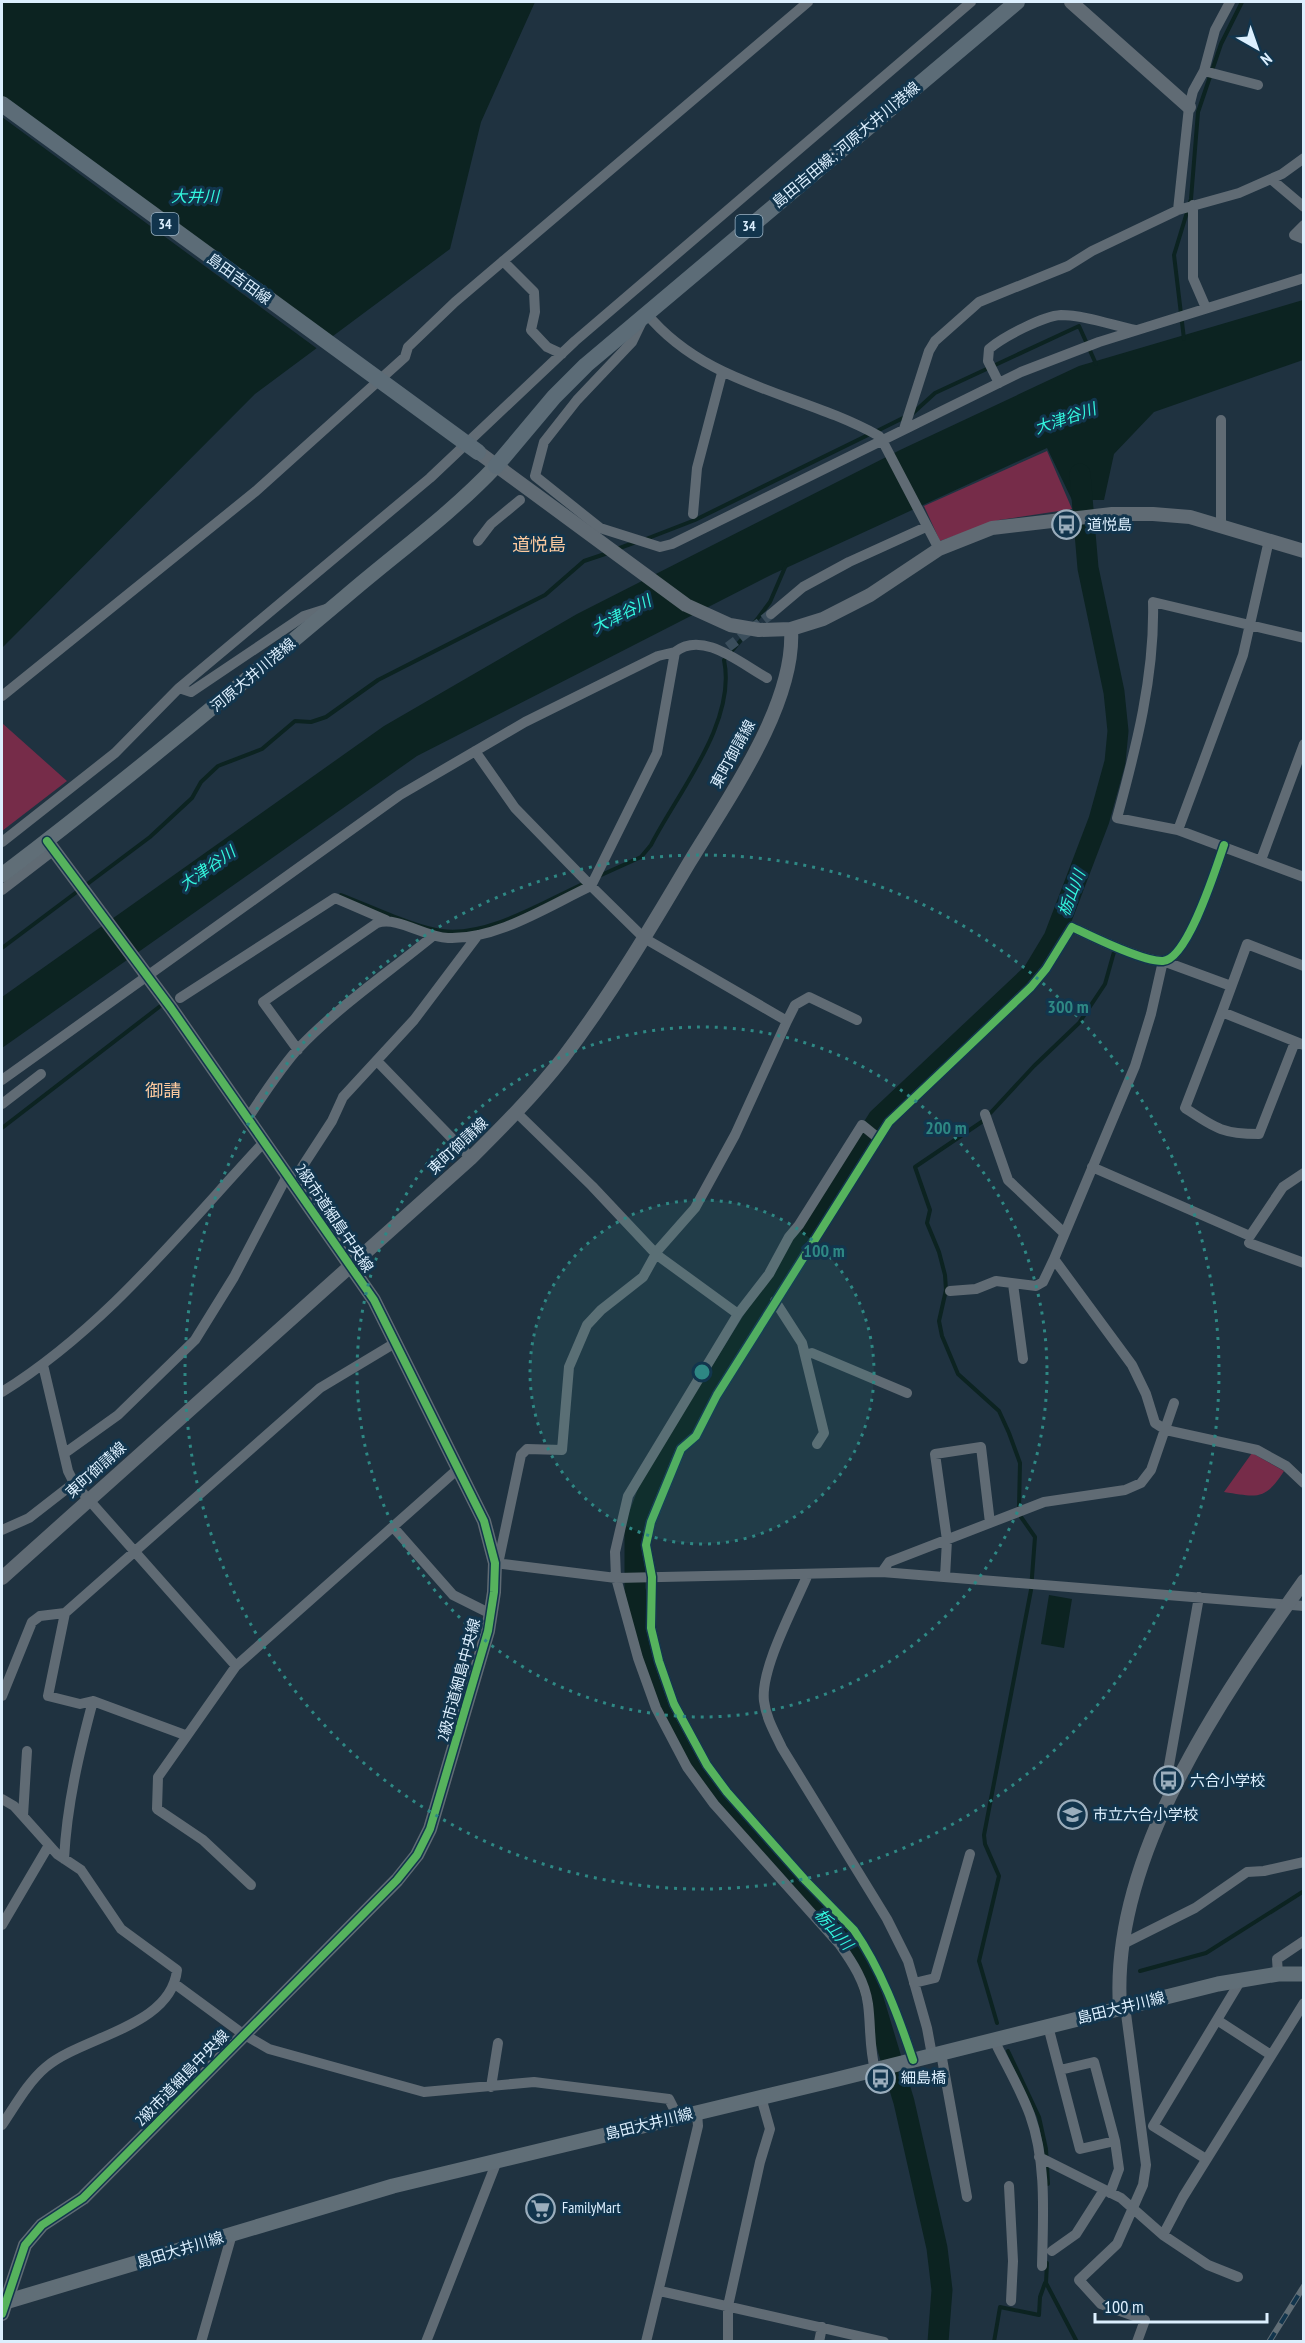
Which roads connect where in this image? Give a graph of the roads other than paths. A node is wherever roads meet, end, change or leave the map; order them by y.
1 (807, 2) edge
2 (970, 2) edge
3 (1017, 2) edge
4 (1071, 2) edge
5 (1230, 2) edge
6 (1204, 71) junction
7 (1258, 85) dead end
8 (2, 104) edge
9 (1189, 107) junction
10 (1304, 158) edge
11 (1270, 179) junction
12 (1193, 206) junction
13 (1304, 207) edge
14 (1178, 210) junction
15 (1304, 225) edge
16 (1304, 239) edge
17 (503, 261) junction
18 (1304, 278) edge
19 (1206, 308) junction
20 (645, 313) junction
21 (1136, 330) junction
22 (561, 354) junction
23 (722, 373) junction
24 (999, 383) junction
25 (1221, 420) dead end
26 (904, 429) junction
27 (882, 440) junction
28 (478, 452) joint
29 (496, 466) junction
30 (520, 500) dead end
31 (693, 514) dead end
32 (924, 523) junction
33 (1221, 526) junction
34 (1269, 540) junction
35 (478, 541) dead end
36 (939, 549) junction
37 (1304, 551) edge
38 (332, 607) junction
39 (771, 614) tunnel mouth
40 (1250, 625) junction
41 (791, 629) junction
42 (1304, 638) edge
43 (675, 652) junction
44 (767, 678) dead end
45 (178, 688) junction
46 (2, 696) edge
47 (1304, 744) edge
48 (475, 751) junction
49 (1178, 830) junction
50 (2, 842) edge
51 (50, 845) junction
52 (1224, 845) junction
53 (1261, 860) junction
54 (2, 875) edge
55 (1304, 877) edge
56 (591, 886) junction
57 (2, 890) edge
58 (387, 920) junction
59 (478, 935) junction
60 (433, 936) junction
61 (644, 938) junction
62 (1163, 961) junction
63 (1304, 966) edge
64 (148, 977) junction
65 (1232, 986) junction
66 (180, 998) dead end
67 (1222, 1012) junction
68 (857, 1020) dead end
69 (787, 1021) junction
70 (1299, 1043) edge
71 (298, 1050) junction
72 (377, 1061) junction
73 (41, 1074) dead end
74 (2, 1080) edge
75 (2, 1104) edge
76 (517, 1113) junction
77 (985, 1114) dead end
78 (248, 1119) junction
79 (878, 1138) junction
80 (264, 1141) junction
81 (471, 1158) junction
82 (1092, 1167) junction
83 (1304, 1173) edge
84 (291, 1178) junction
85 (1064, 1233) junction
86 (1249, 1243) dead end
87 (657, 1254) junction
88 (1054, 1259) junction
89 (1304, 1263) edge
90 (350, 1265) junction
91 (769, 1274) junction
92 (786, 1283) junction
93 (1013, 1284) junction
94 (950, 1291) dead end
95 (775, 1300) junction
96 (738, 1314) junction
97 (395, 1343) junction
98 (805, 1355) junction
99 (1023, 1359) dead end
100 (43, 1365) junction
101 (2, 1392) edge
102 (908, 1393) dead end
103 (1174, 1403) dead end
104 (1166, 1431) junction
105 (817, 1444) dead end
106 (64, 1453) junction
107 (459, 1468) junction
108 (74, 1482) junction
109 (1304, 1483) edge
110 (87, 1500) junction
111 (990, 1523) junction
112 (393, 1527) junction
113 (2, 1530) edge
114 (947, 1540) junction
115 (134, 1552) junction
116 (496, 1563) junction
117 (882, 1572) junction
118 (808, 1574) junction
119 (652, 1577) junction
120 (945, 1577) junction
121 (2, 1578) edge
122 (616, 1578) junction
123 (1304, 1581) edge
124 (1199, 1597) junction
125 (1286, 1605) junction
126 (1304, 1606) edge
127 (64, 1613) junction
128 (491, 1614) junction
129 (236, 1666) junction
130 (2, 1696) edge
131 (93, 1701) junction
132 (185, 1735) junction
133 (27, 1750) dead end
134 (1168, 1771) dead end
135 (2, 1799) edge
136 (23, 1816) junction
137 (49, 1845) junction
138 (970, 1854) dead end
139 (64, 1858) junction
140 (1304, 1862) edge
141 (251, 1885) dead end
142 (2, 1925) edge
143 (1304, 1941) edge
144 (1122, 1944) junction
145 (1278, 1974) junction
146 (1304, 1974) edge
147 (1242, 1980) junction
148 (914, 1983) junction
149 (176, 1984) junction
150 (1304, 2003) edge
151 (1123, 2006) junction
152 (1217, 2020) junction
153 (1048, 2026) junction
154 (243, 2034) junction
155 (994, 2040) junction
156 (498, 2043) dead end
157 (936, 2054) junction
158 (1271, 2055) junction
159 (910, 2061) junction
160 (876, 2069) junction
161 (1060, 2070) junction
162 (491, 2087) junction
163 (761, 2097) junction
164 (697, 2113) junction
165 (678, 2117) junction
166 (2, 2125) edge
167 (1153, 2126) junction
168 (1142, 2134) junction
169 (1115, 2141) junction
170 (1039, 2157) junction
171 (1206, 2159) junction
172 (497, 2161) junction
173 (1009, 2186) dead end
174 (1107, 2191) junction
175 (968, 2197) dead end
176 (1132, 2207) junction
177 (232, 2234) junction
178 (1163, 2235) junction
179 (1052, 2251) dead end
180 (1042, 2266) dead end
181 (1238, 2277) dead end
182 (660, 2291) junction
183 (1011, 2301) dead end
184 (728, 2306) junction
185 (3, 2307) edge
186 (822, 2327) junction
187 (201, 2342) edge
188 (426, 2342) edge
189 (646, 2342) edge
190 (728, 2342) edge
191 (819, 2342) edge
192 (884, 2342) edge
193 (1137, 2342) edge

1 - 17 street
2 - 22 street
3 - 20 main road, 島田吉田線; 河原大井川港線 / 34
4 - 9 street
5 - 6 street
6 - 7 street
6 - 9 street
8 - 28 main road, 島田吉田線 / 34
9 - 14 street
10 - 11 street
11 - 12 street
11 - 13 street
12 - 14 street
12 - 19 street
14 - 26 street
15 - 16 street
17 - 22 street
17 - 46 street
18 - 19 street
19 - 21 street
20 - 23 street
20 - 27 street
20 - 29 main road, 島田吉田線; 河原大井川港線 / 34
21 - 24 street
21 - 24 street
22 - 45 street
23 - 27 street
23 - 31 street
24 - 26 street
25 - 33 street
26 - 27 street
27 - 32 street
28 - 29 street
29 - 38 main road, 河原大井川港線
29 - 41 street
30 - 35 street
32 - 36 street
32 - 39 street
33 - 34 street
33 - 36 street
34 - 37 street
34 - 40 street
36 - 41 street
38 - 45 street
38 - 51 main road, 河原大井川港線
40 - 42 street
40 - 49 street
40 - 49 street
41 - 61 street, 東町御請線
43 - 44 street
43 - 48 street
43 - 56 street
45 - 50 street
47 - 53 street
48 - 56 street
48 - 64 street
49 - 52 street
51 - 54 main road, 河原大井川港線
51 - 57 street
51 - 64 street, 2級市道細島中央線
52 - 53 street
52 - 62 street
53 - 55 street
56 - 59 street
56 - 61 street
58 - 60 street
58 - 66 street
58 - 71 street
59 - 60 street
59 - 72 street
60 - 71 street
61 - 69 street
61 - 76 street, 東町御請線
62 - 65 street
62 - 79 street
62 - 82 street
63 - 65 street
64 - 74 street
64 - 78 street, 2級市道細島中央線
65 - 67 street
67 - 70 street
67 - 70 street
68 - 69 street
69 - 87 street
71 - 78 street
72 - 81 street
72 - 84 street
73 - 75 street
76 - 81 street, 東町御請線
76 - 87 street
77 - 85 street
78 - 80 street, 2級市道細島中央線
79 - 91 street
79 - 92 street
80 - 84 street, 2級市道細島中央線
80 - 100 street
81 - 90 street, 東町御請線
82 - 83 street
82 - 85 street
84 - 90 street, 2級市道細島中央線
84 - 106 street
85 - 88 street
86 - 89 street
87 - 96 street
87 - 116 street
88 - 93 street
88 - 104 street
90 - 97 street, 2級市道細島中央線
90 - 110 street, 東町御請線
91 - 92 street
91 - 96 street
92 - 95 street
93 - 94 street
93 - 99 street
95 - 98 street
95 - 119 street
96 - 122 street
97 - 107 street, 2級市道細島中央線
97 - 115 street
98 - 102 street
98 - 105 street
100 - 101 street
100 - 106 street
103 - 104 street
104 - 109 street
104 - 111 street
106 - 108 street
107 - 112 street
107 - 116 street, 2級市道細島中央線
108 - 110 street
108 - 113 street
110 - 115 street
110 - 121 street, 東町御請線
111 - 114 street
111 - 114 street
112 - 128 street
112 - 129 street
114 - 117 street
114 - 120 street
115 - 127 street
115 - 129 street
116 - 122 street
116 - 128 street, 2級市道細島中央線
117 - 118 street
117 - 120 street
118 - 119 street
118 - 148 street
119 - 122 street
119 - 159 street
120 - 124 street
122 - 160 street
123 - 125 street
124 - 125 street
124 - 134 street
125 - 126 street
125 - 144 street
127 - 130 street
127 - 131 street
128 - 154 street, 2級市道細島中央線
129 - 132 street
131 - 132 street
131 - 139 street
132 - 141 street
133 - 136 street
135 - 136 street
136 - 137 street
137 - 139 street
137 - 142 street
138 - 148 street
139 - 149 street
140 - 144 street
143 - 145 street
144 - 151 street
145 - 146 main road, 島田大井川線
145 - 147 main road, 島田大井川線
147 - 151 main road, 島田大井川線
147 - 152 street
148 - 157 street
149 - 154 street
149 - 166 street
150 - 158 street
151 - 153 main road, 島田大井川線
151 - 168 street
152 - 158 street
152 - 167 street
153 - 155 main road, 島田大井川線
153 - 161 street
154 - 162 street
154 - 185 street, 2級市道細島中央線
155 - 157 main road, 島田大井川線
155 - 170 street
156 - 162 street
157 - 159 main road, 島田大井川線
157 - 175 street
158 - 171 street
159 - 160 main road, 島田大井川線
160 - 163 main road, 島田大井川線
161 - 169 street
161 - 169 street
162 - 165 street
163 - 164 main road, 島田大井川線
163 - 184 street
164 - 165 main road, 島田大井川線
164 - 182 street
165 - 172 main road, 島田大井川線
167 - 168 street
167 - 171 street
168 - 176 street
169 - 174 street
170 - 174 street
170 - 180 street
171 - 178 street
172 - 177 main road, 島田大井川線
172 - 188 street
173 - 183 street
174 - 176 street
174 - 179 street
176 - 178 street
176 - 193 street
177 - 185 main road, 島田大井川線
177 - 187 street
178 - 181 street
182 - 184 street
182 - 189 street
184 - 186 street
184 - 190 street
186 - 191 street
186 - 192 street

